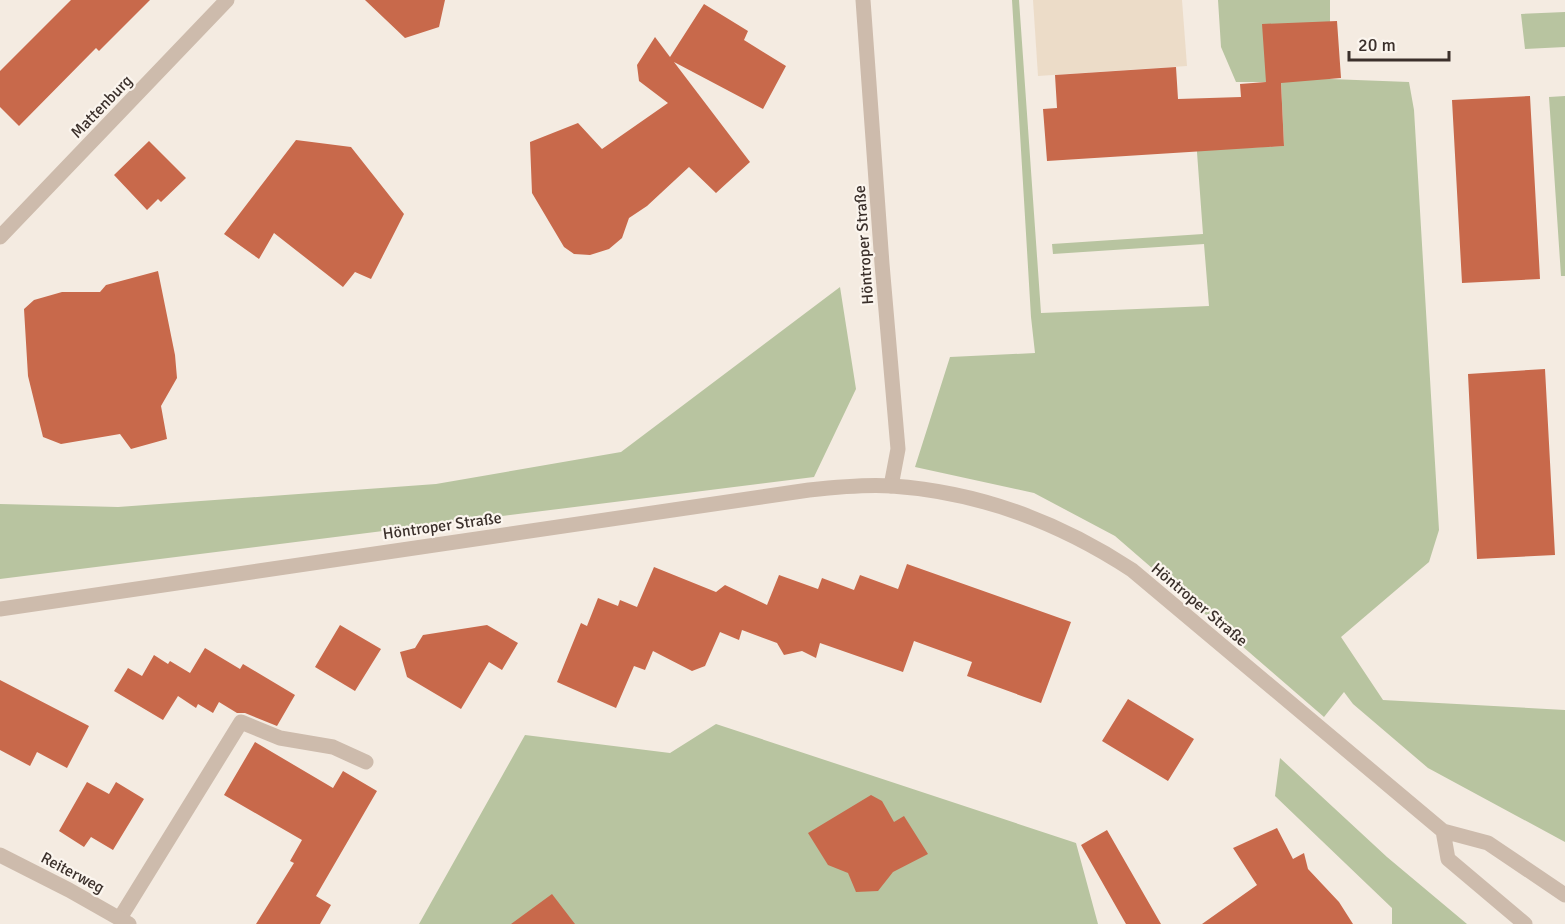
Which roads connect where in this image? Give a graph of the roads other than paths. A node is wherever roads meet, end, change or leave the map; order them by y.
1 (228, 0) edge
2 (863, 0) edge
3 (0, 237) edge
4 (891, 486) junction
5 (0, 609) edge
6 (366, 762) dead end
7 (1443, 831) junction
8 (0, 855) edge
9 (1565, 895) edge
10 (124, 921) edge
11 (1525, 924) edge

1 - 3 street, Mattenburg
2 - 4 street, Höntroper Straße
4 - 5 street, Höntroper Straße
4 - 7 street, Höntroper Straße
6 - 10 street
7 - 9 street, Höntroper Straße
7 - 11 street
8 - 10 street, Reiterweg

